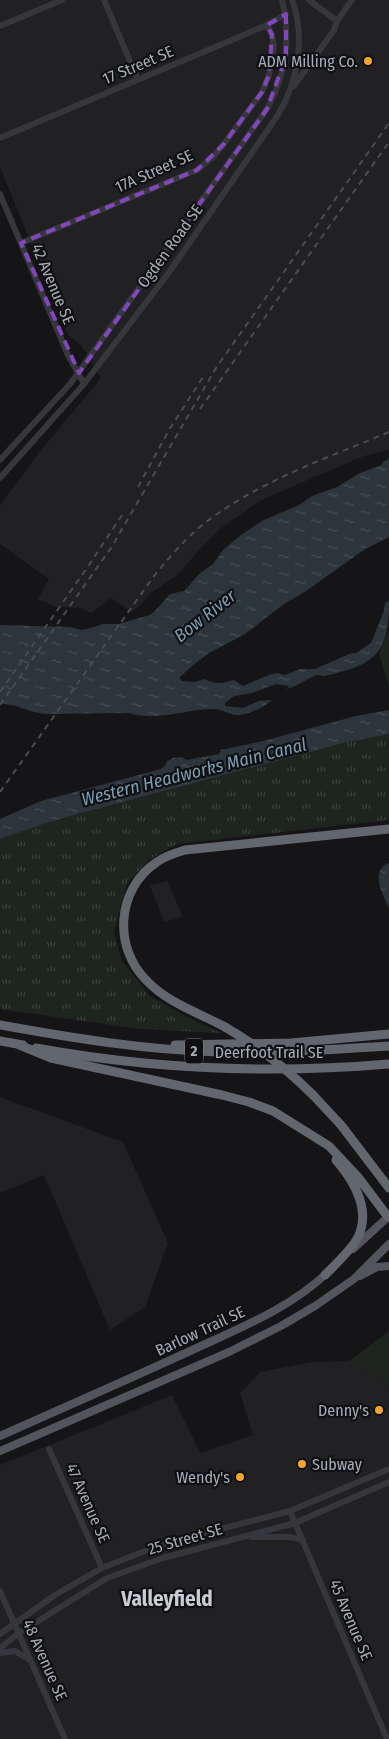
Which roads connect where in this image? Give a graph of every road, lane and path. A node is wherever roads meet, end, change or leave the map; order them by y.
1 (62, 0) edge
2 (104, 0) edge
3 (282, 0) edge
4 (292, 0) edge
5 (309, 0) edge
6 (352, 0) edge
7 (286, 14) junction
8 (337, 21) junction
9 (267, 25) junction
10 (0, 26) edge
11 (138, 80) junction
12 (292, 89) junction
13 (0, 138) edge
14 (0, 194) edge
15 (21, 243) junction
16 (78, 374) junction
17 (84, 384) junction
18 (0, 460) edge
19 (0, 478) edge
20 (389, 828) edge
21 (0, 1025) edge
22 (389, 1034) edge
23 (0, 1041) edge
24 (17, 1044) junction
25 (389, 1046) edge
26 (138, 1047) junction
27 (389, 1064) edge
28 (315, 1138) junction
29 (389, 1188) edge
30 (389, 1217) edge
31 (389, 1244) edge
32 (389, 1266) edge
33 (325, 1276) junction
34 (354, 1279) junction
35 (0, 1436) edge
36 (49, 1449) dead end
37 (0, 1451) edge
38 (389, 1469) edge
39 (389, 1482) edge
40 (290, 1511) junction
41 (295, 1522) junction
42 (248, 1536) junction
43 (303, 1540) junction
44 (167, 1544) junction
45 (171, 1556) junction
46 (102, 1568) junction
47 (0, 1591) edge
48 (14, 1624) junction
49 (19, 1633) junction
50 (0, 1634) edge
51 (0, 1648) edge
52 (0, 1653) edge
53 (31, 1661) junction
54 (65, 1739) edge
55 (387, 1739) edge

1 - 10 street
2 - 11 street
3 - 7 street, Ogden Road SE
4 - 12 street, Ogden Road SE
5 - 8 street
6 - 8 street
7 - 9 street, 17 Street SE
7 - 16 street, Ogden Road SE
8 - 12 street
9 - 11 street, 17 Street SE
9 - 15 street, 17A Street SE
11 - 13 street, 17 Street SE
12 - 17 street, Ogden Road SE
14 - 15 street, 42 Avenue SE
15 - 16 street, 42 Avenue SE
16 - 17 street, 42 Avenue SE
16 - 18 street, Ogden Road SE
17 - 19 street, Ogden Road SE
20 - 29 highway, bridge
21 - 26 highway, Deerfoot Trail SE / 2
22 - 26 highway
23 - 24 highway, Deerfoot Trail SE / 2
24 - 27 highway, Deerfoot Trail SE / 2
24 - 28 highway
25 - 26 highway, Deerfoot Trail SE / 2
28 - 30 highway
28 - 33 highway
30 - 33 main road, Barlow Trail SE
31 - 34 main road, Barlow Trail SE
32 - 34 main road
33 - 35 main road, Barlow Trail SE
34 - 37 main road, Barlow Trail SE
36 - 46 street, 47 Avenue SE
38 - 40 street, 25 Street SE
39 - 41 street, 25 Street SE
40 - 41 street, 45 Avenue SE
40 - 44 street, 25 Street SE
41 - 42 street, 25 Street SE
41 - 43 street, 45 Avenue SE
42 - 43 street
42 - 45 street, 25 Street SE
43 - 55 street, 45 Avenue SE
44 - 45 street
44 - 46 street, 25 Street SE
45 - 49 street, 25 Street SE
46 - 48 street, 25 Street SE
47 - 48 street, 48 Avenue SE
48 - 49 street, 48 Avenue SE
48 - 50 street, 25 Street SE
49 - 51 street, 25 Street SE
49 - 53 street, 48 Avenue SE
52 - 53 street
53 - 54 street, 48 Avenue SE

